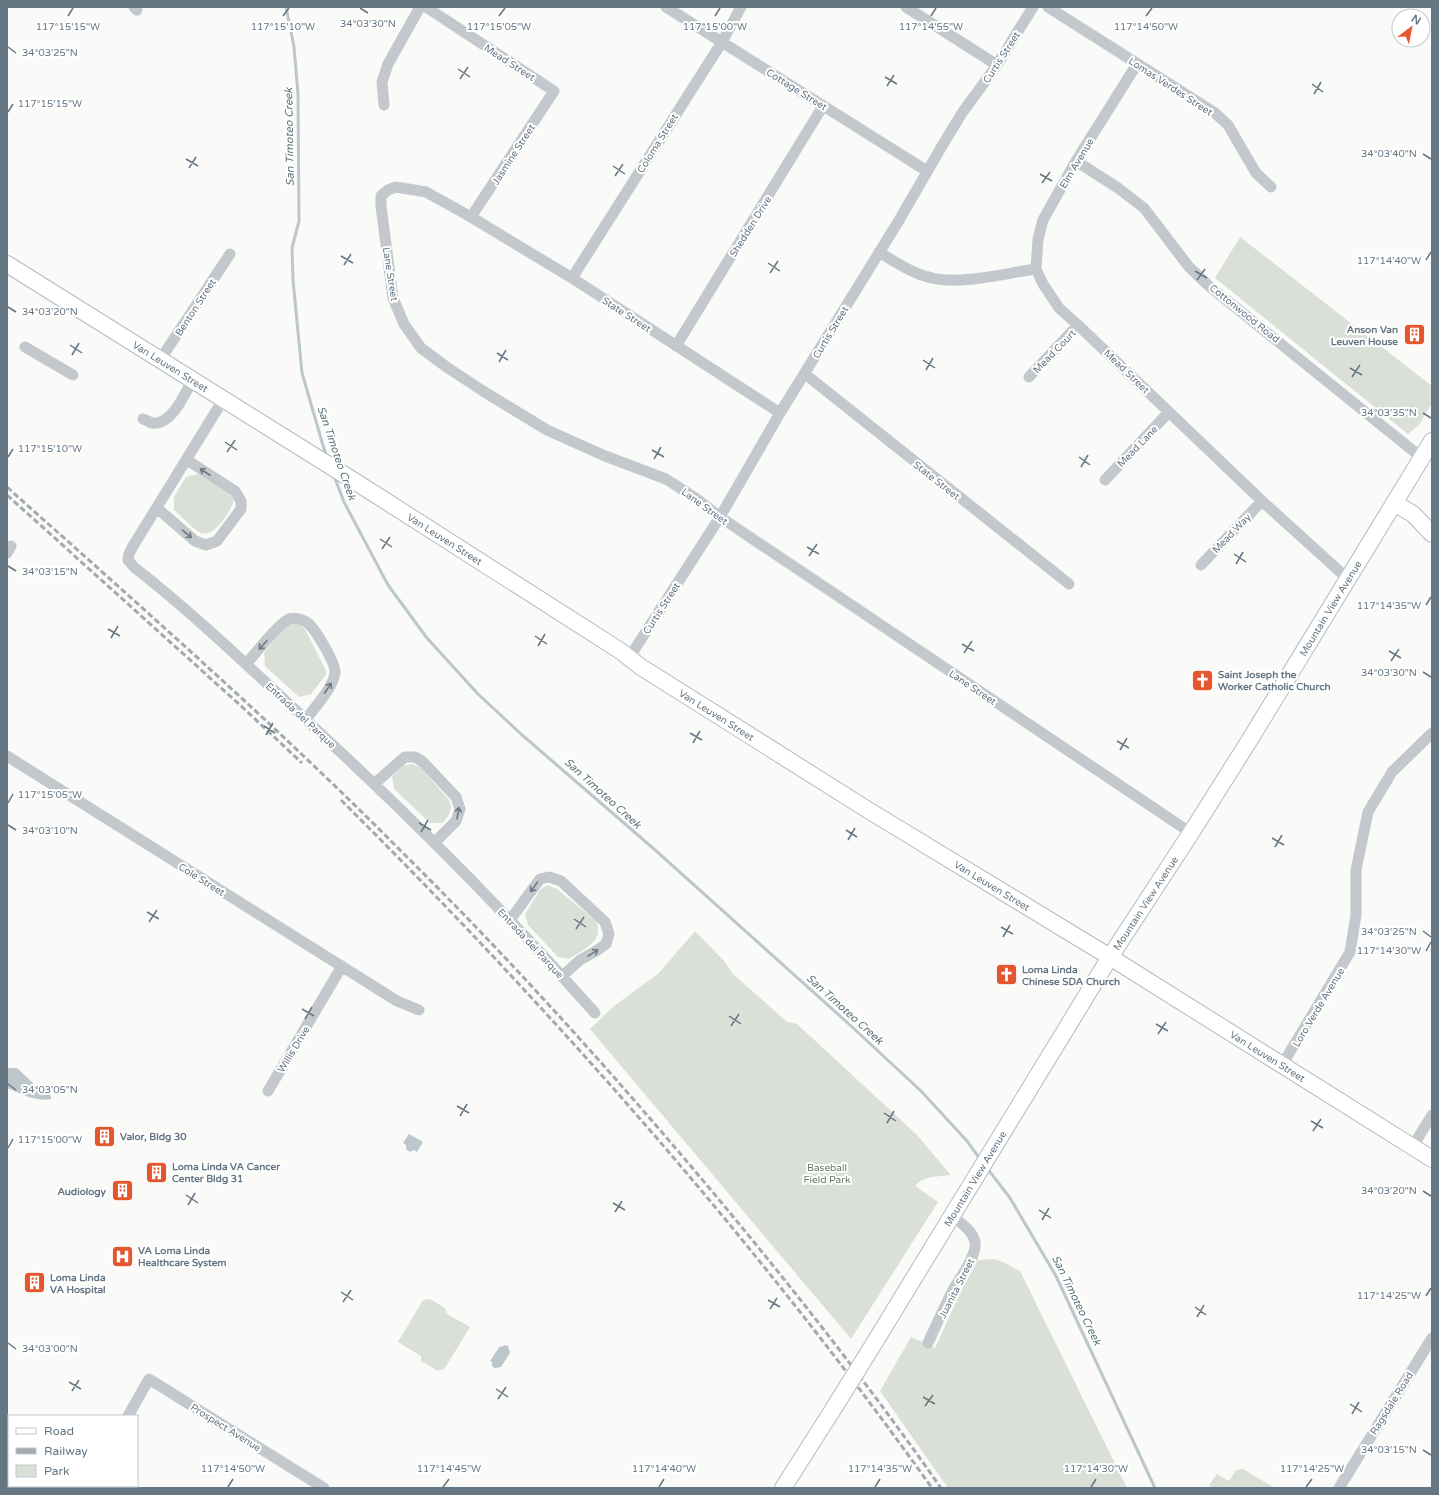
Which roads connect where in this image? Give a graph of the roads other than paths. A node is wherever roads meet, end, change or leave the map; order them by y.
1 (420, 7) edge
2 (426, 7) edge
3 (666, 7) edge
4 (741, 7) edge
5 (906, 7) edge
6 (1033, 7) edge
7 (1048, 7) edge
8 (722, 42) junction
9 (1137, 64) junction
10 (997, 65) junction
11 (554, 90) joint
12 (384, 105) dead end
13 (823, 106) junction
14 (1076, 161) junction
15 (927, 171) junction
16 (1271, 188) dead end
17 (471, 217) junction
18 (879, 252) junction
19 (230, 254) dead end
20 (7, 264) edge
21 (1036, 269) junction
22 (572, 278) junction
23 (1078, 325) junction
24 (676, 346) junction
25 (25, 347) dead end
26 (160, 360) junction
27 (805, 374) junction
28 (73, 375) dead end
29 (1029, 377) dead end
30 (192, 381) junction
31 (223, 400) junction
32 (1169, 412) junction
33 (780, 413) junction
34 (143, 419) dead end
35 (1432, 442) edge
36 (1422, 458) junction
37 (187, 460) junction
38 (1105, 480) dead end
39 (1262, 501) junction
40 (1394, 503) junction
41 (157, 508) junction
42 (720, 517) junction
43 (1432, 534) edge
44 (1201, 565) dead end
45 (1348, 579) junction
46 (1069, 584) dead end
47 (629, 658) junction
48 (246, 664) junction
49 (306, 719) junction
50 (1432, 733) edge
51 (7, 756) edge
52 (374, 784) junction
53 (1191, 833) junction
54 (434, 843) junction
55 (510, 920) junction
56 (1110, 957) junction
57 (342, 966) junction
58 (562, 976) junction
59 (419, 1010) dead end
60 (595, 1013) dead end
61 (1282, 1066) junction
62 (268, 1091) dead end
63 (1432, 1115) edge
64 (1413, 1146) junction
65 (1432, 1159) edge
66 (952, 1216) junction
67 (1432, 1338) edge
68 (928, 1343) dead end
69 (129, 1415) edge
70 (324, 1488) edge
71 (783, 1488) edge
72 (1339, 1488) edge

1 - 12 street
2 - 11 street, Mead Street
3 - 8 street, Cottage Street
4 - 8 street, Coloma Street
5 - 10 street
6 - 10 street, Curtis Street
7 - 9 street, Lomas Verdes Street
8 - 13 street, Cottage Street
8 - 22 street, Coloma Street
9 - 14 street, Elm Avenue
9 - 16 street, Lomas Verdes Street
10 - 15 street, Curtis Street
11 - 17 street, Jasmine Street
13 - 15 street, Cottage Street
13 - 24 street, Shedden Drive
14 - 21 street, Elm Avenue
14 - 36 street, Cottonwood Road
15 - 18 street, Curtis Street
17 - 22 street, State Street
17 - 42 street, Lane Street
18 - 21 street
18 - 27 street, Curtis Street
19 - 26 street, Benton Street
20 - 26 street, Van Leuven Street
21 - 23 street, Mead Street
22 - 24 street, State Street
23 - 29 street, Mead Court
23 - 32 street, Mead Street
24 - 33 street, State Street
25 - 28 street
26 - 30 street, Van Leuven Street
27 - 33 street, Curtis Street
27 - 46 street, State Street
30 - 31 street, Van Leuven Street
30 - 34 street
31 - 37 street, Entrada del Parque
31 - 47 street, Van Leuven Street
32 - 38 street, Mead Lane
32 - 39 street, Mead Street
33 - 42 street, Curtis Street
35 - 36 street, Mountain View Avenue
36 - 40 street, Mountain View Avenue
37 - 41 street, Entrada del Parque
41 -> 37 street
39 - 44 street, Mead Way
39 - 45 street, Mead Street
40 - 43 street
40 - 45 street, Mountain View Avenue
41 - 48 street, Entrada del Parque
42 - 47 street, Curtis Street
42 - 53 street, Lane Street
45 - 53 street, Mountain View Avenue
47 - 56 street, Van Leuven Street
48 - 49 street, Entrada del Parque
49 -> 48 street
49 - 52 street, Entrada del Parque
50 - 61 street, Loro Verde Avenue
51 - 57 street, Cole Street
52 - 54 street, Entrada del Parque
54 -> 52 street
53 - 56 street, Mountain View Avenue
54 - 55 street, Entrada del Parque
55 - 58 street, Entrada del Parque
58 -> 55 street
56 - 61 street, Van Leuven Street
56 - 66 street, Mountain View Avenue
57 - 59 street, Cole Street
57 - 62 street, Willis Drive
58 - 60 street, Entrada del Parque
61 - 64 street, Van Leuven Street
63 - 64 street
64 - 65 street, Van Leuven Street
66 - 68 street, Juanita Street
66 - 71 street, Mountain View Avenue, bridge
67 - 72 street, Ragsdale Road
69 - 70 street, Prospect Avenue

